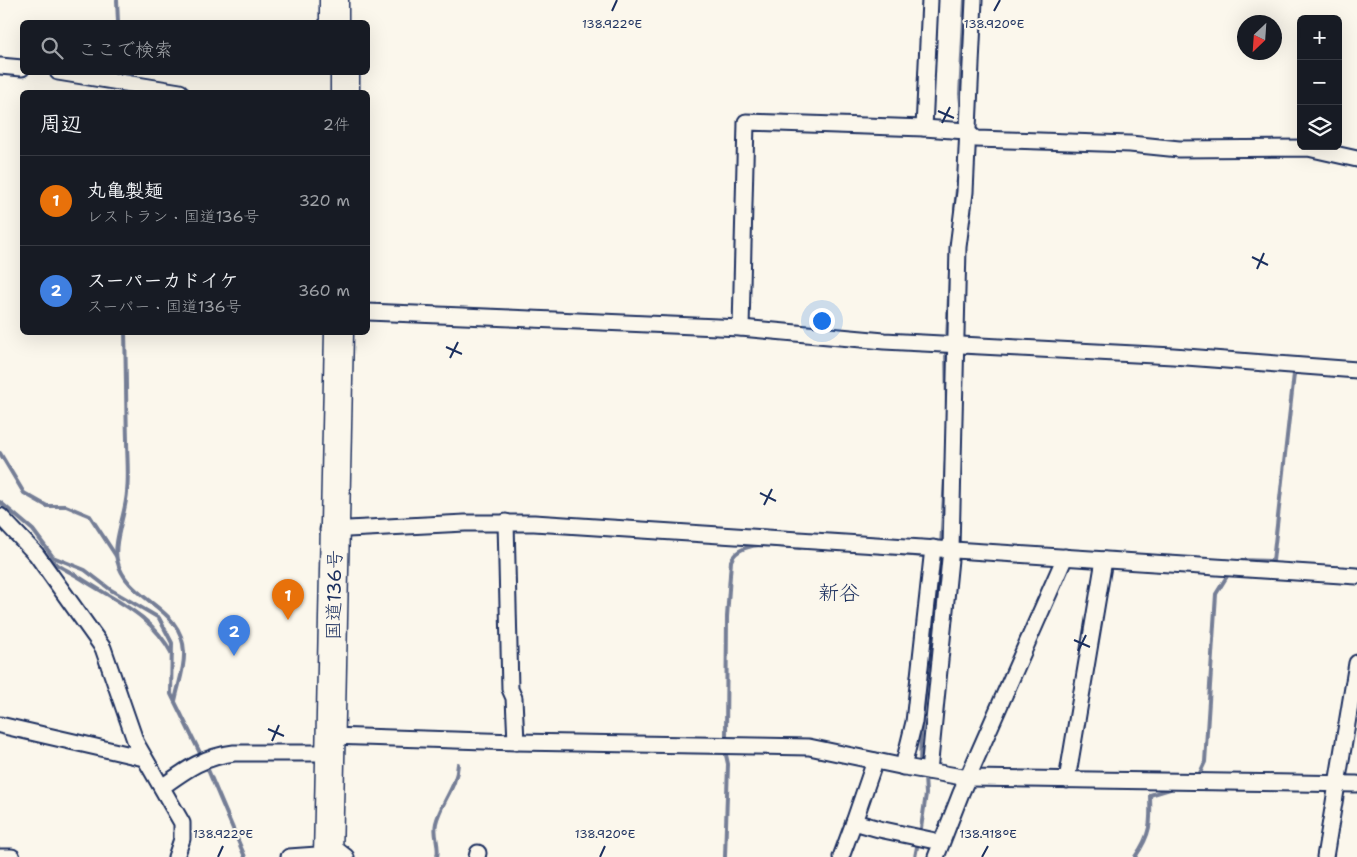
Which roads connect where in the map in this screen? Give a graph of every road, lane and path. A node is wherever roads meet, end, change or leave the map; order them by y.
1 (334, 0) edge
2 (346, 0) edge
3 (930, 0) edge
4 (974, 0) edge
5 (334, 20) edge
6 (346, 20) edge
7 (0, 66) edge
8 (20, 68) edge
9 (76, 75) edge
10 (333, 75) edge
11 (345, 75) edge
12 (168, 90) edge
13 (333, 90) edge
14 (345, 90) edge
15 (924, 128) junction
16 (968, 133) junction
17 (1357, 159) edge
18 (370, 312) edge
19 (741, 328) junction
20 (327, 335) edge
21 (339, 335) edge
22 (956, 344) junction
23 (1357, 370) edge
24 (0, 516) edge
25 (506, 522) junction
26 (329, 530) junction
27 (933, 548) junction
28 (951, 549) junction
29 (1065, 557) junction
30 (1104, 560) junction
31 (1357, 576) edge
32 (1357, 664) edge
33 (0, 725) edge
34 (516, 742) junction
35 (327, 747) junction
36 (144, 758) junction
37 (875, 761) junction
38 (908, 768) junction
39 (929, 771) junction
40 (968, 778) junction
41 (1068, 780) junction
42 (1337, 784) junction
43 (1357, 784) edge
44 (162, 787) junction
45 (854, 822) junction
46 (940, 842) junction
47 (327, 854) edge
48 (0, 857) edge
49 (12, 857) edge
50 (176, 857) edge
51 (289, 857) edge
52 (841, 857) edge
53 (936, 857) edge
54 (1325, 857) edge

1 - 5 highway
2 - 6 highway
3 - 15 street
4 - 16 street
7 - 8 street
9 - 12 street
10 - 13 highway
11 - 14 highway
15 - 16 street
15 - 19 street
16 - 17 street
16 - 22 street
18 - 19 street
19 - 22 street
20 - 26 highway, 国道136号
21 - 26 highway, 国道136号
22 - 23 street
22 - 28 street
24 - 36 street
25 - 26 street
25 - 27 street
25 - 34 street
26 - 35 highway, 国道136号
27 - 28 street
27 - 38 street
28 - 29 street
28 - 39 street
29 - 30 street
29 - 40 street
30 - 31 street
30 - 41 street
32 - 42 street
33 - 36 street
34 - 35 street
34 - 37 street
35 - 44 street
35 - 47 highway, 国道136号
36 - 44 street
37 - 38 street
37 - 45 street
38 - 39 street
39 - 40 street
40 - 41 street
40 - 46 street
41 - 42 street
42 - 43 street
42 - 54 street
44 - 50 street
45 - 46 street
45 - 52 street
46 - 53 street
47 - 51 street
48 - 49 street

